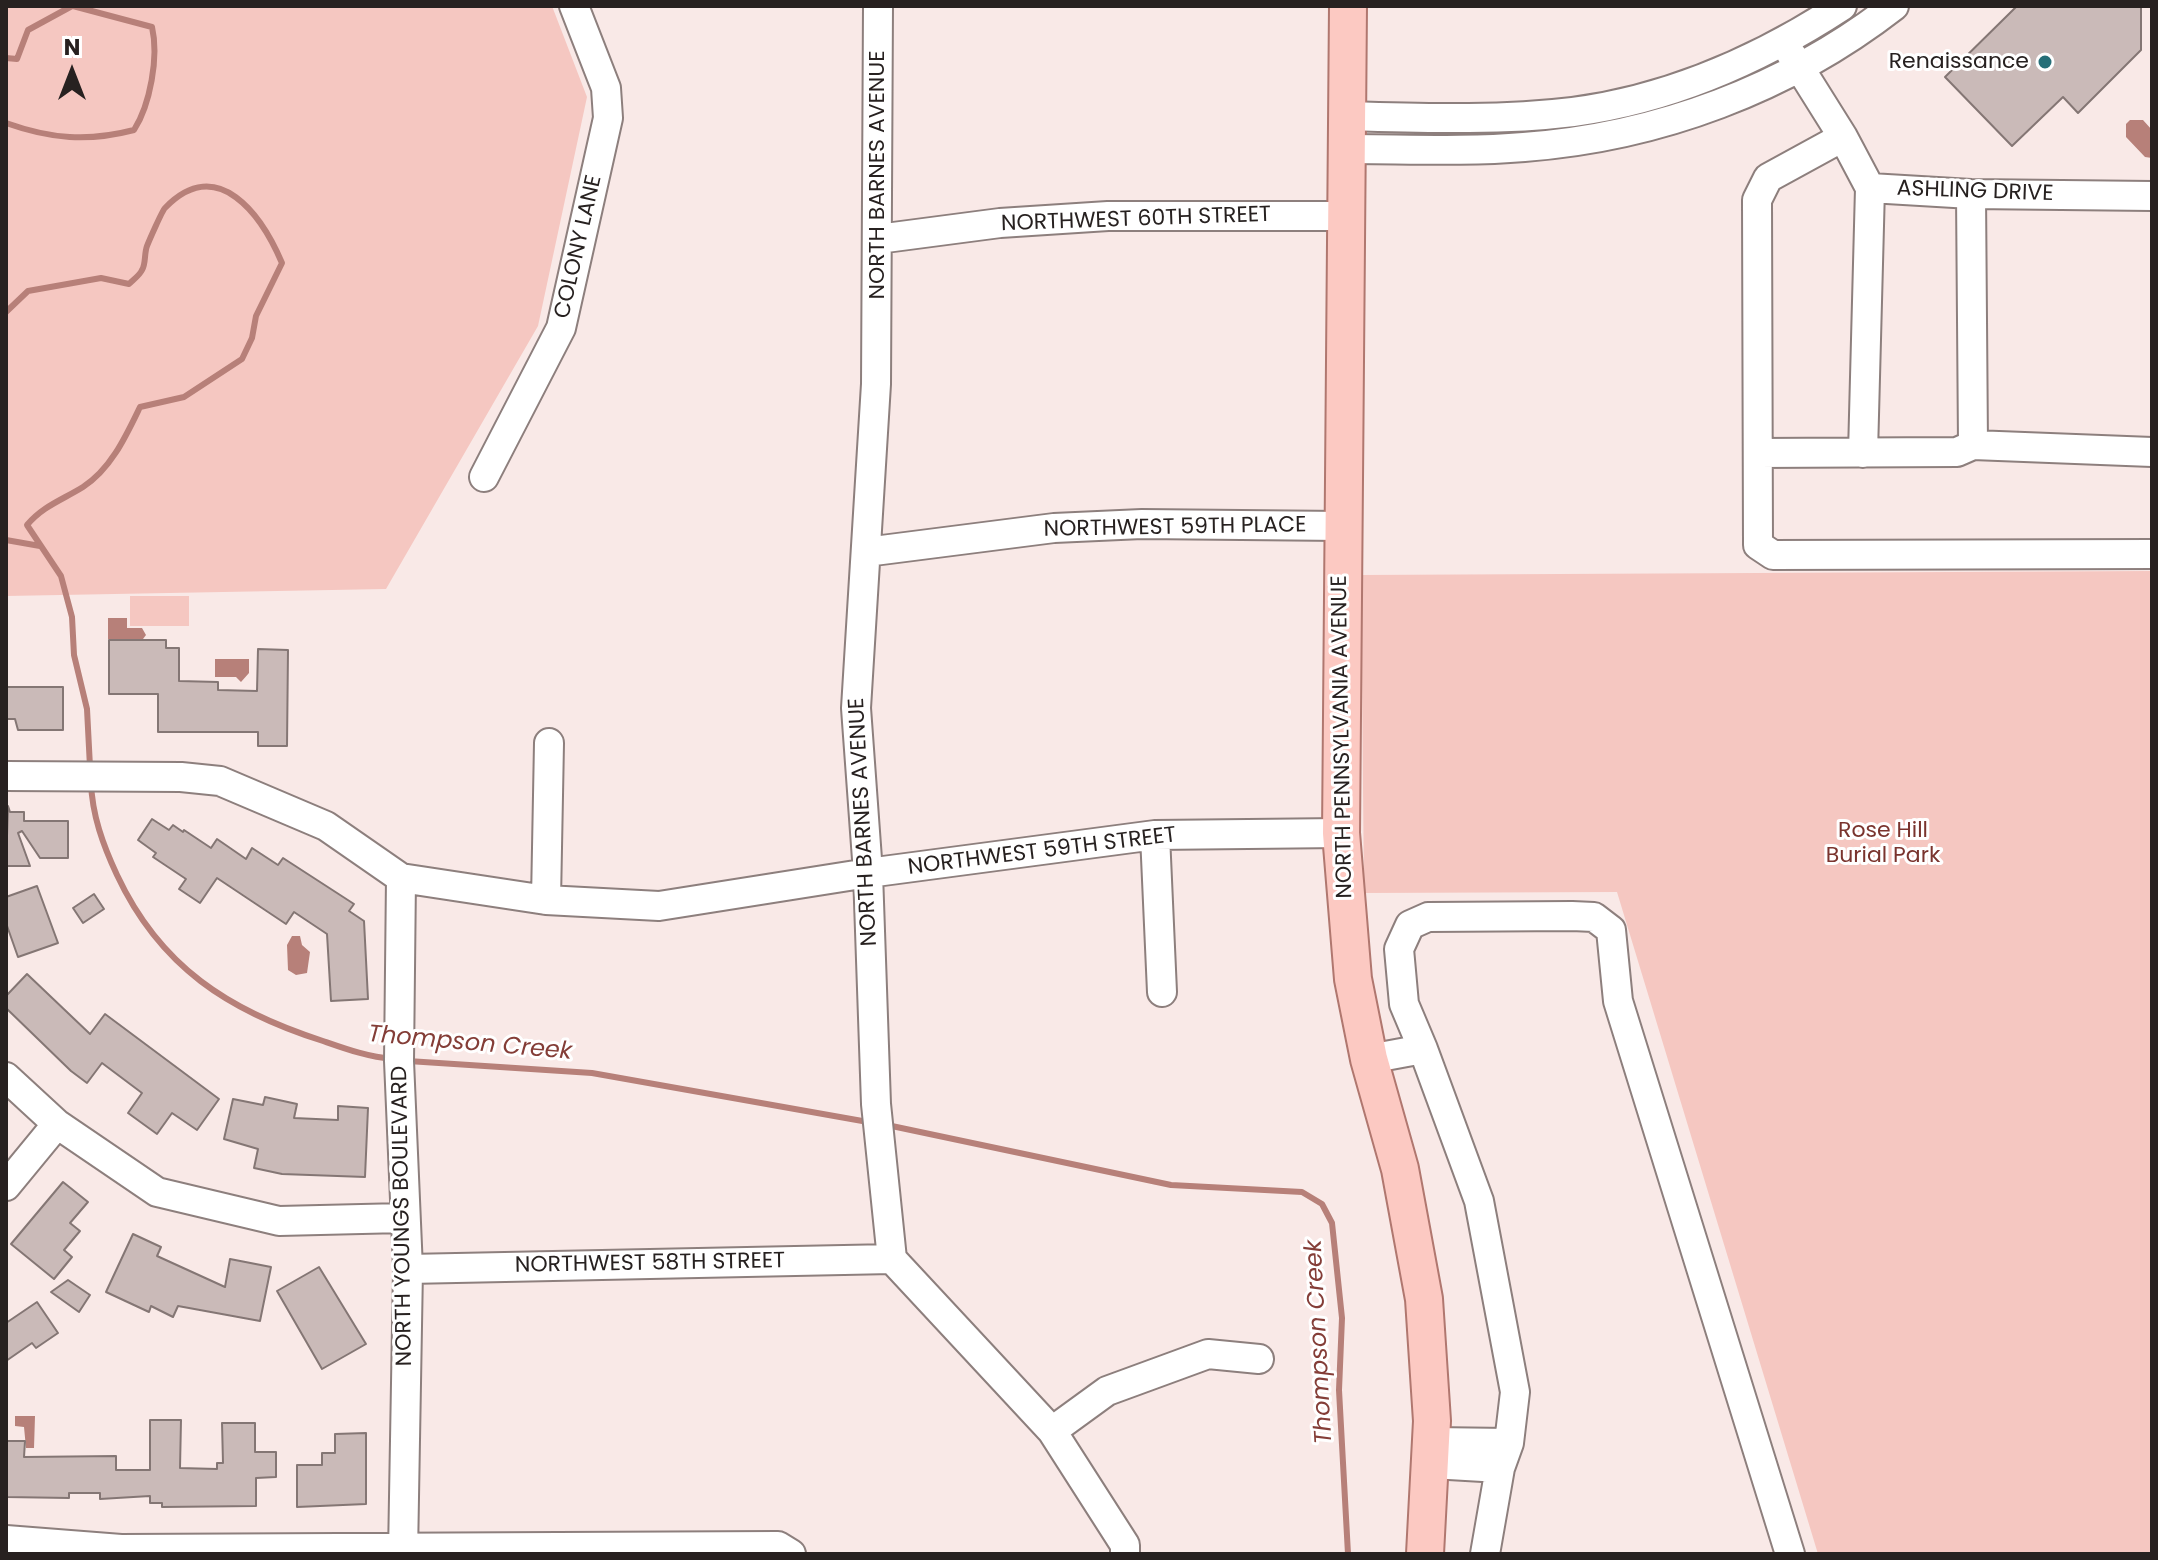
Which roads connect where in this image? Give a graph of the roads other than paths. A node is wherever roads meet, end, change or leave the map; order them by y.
1 (574, 6) edge
2 (878, 6) edge
3 (1348, 6) edge
4 (1842, 6) edge
5 (1894, 6) edge
6 (1785, 43) junction
7 (1799, 68) junction
8 (1348, 133) junction
9 (1843, 137) junction
10 (1870, 188) junction
11 (1971, 194) junction
12 (2152, 196) edge
13 (1348, 216) junction
14 (878, 239) junction
15 (1973, 445) junction
16 (2152, 452) edge
17 (1758, 453) junction
18 (1863, 453) junction
19 (484, 477) dead end
20 (1341, 526) junction
21 (866, 552) junction
22 (2152, 554) edge
23 (549, 743) dead end
24 (6, 776) edge
25 (1341, 833) junction
26 (1155, 835) junction
27 (868, 873) junction
28 (401, 878) junction
29 (546, 900) junction
30 (1162, 992) dead end
31 (1423, 1049) junction
32 (1369, 1059) junction
33 (6, 1077) edge
34 (57, 1124) junction
35 (6, 1186) edge
36 (403, 1218) junction
37 (892, 1259) junction
38 (408, 1269) junction
39 (1259, 1359) dead end
40 (1052, 1431) junction
41 (1432, 1453) junction
42 (1505, 1456) junction
43 (6, 1540) edge
44 (403, 1552) edge
45 (791, 1554) edge
46 (1125, 1554) edge
47 (1425, 1554) edge
48 (1485, 1554) edge
49 (1790, 1554) edge

1 - 19 street, COLONY LANE
2 - 14 street, NORTH BARNES AVENUE
3 - 8 main road, NORTH PENNSYLVANIA AVENUE
4 - 6 street
5 - 7 street
6 - 7 street, ASHLING DRIVE
6 - 8 street
7 - 8 street
7 - 9 street, ASHLING DRIVE
8 - 13 main road, NORTH PENNSYLVANIA AVENUE
9 - 10 street, ASHLING DRIVE
9 - 17 street
10 - 11 street, ASHLING DRIVE
10 - 18 street
11 - 12 street, ASHLING DRIVE
11 - 15 street
13 - 14 street, NORTHWEST 60TH STREET
13 - 20 main road, NORTH PENNSYLVANIA AVENUE
14 - 21 street, NORTH BARNES AVENUE
15 - 16 street
15 - 18 street
17 - 18 street
17 - 22 street
20 - 21 street, NORTHWEST 59TH PLACE
20 - 25 main road, NORTH PENNSYLVANIA AVENUE
21 - 27 street, NORTH BARNES AVENUE
23 - 29 street
24 - 28 street, NORTHWEST 59TH STREET
25 - 26 street, NORTHWEST 59TH STREET
25 - 32 main road, NORTH PENNSYLVANIA AVENUE
26 - 27 street, NORTHWEST 59TH STREET
26 - 30 street
27 - 29 street, NORTHWEST 59TH STREET
27 - 37 street, NORTH BARNES AVENUE
28 - 29 street, NORTHWEST 59TH STREET
28 - 36 street, NORTH YOUNGS BOULEVARD
31 - 32 street
31 - 42 street
31 - 49 street
32 - 41 main road, NORTH PENNSYLVANIA AVENUE
33 - 34 street
34 - 35 street
34 - 36 street
36 - 38 street, NORTH YOUNGS BOULEVARD
37 - 38 street, NORTHWEST 58TH STREET
37 - 40 street
38 - 44 street, NORTH YOUNGS BOULEVARD
39 - 40 street
40 - 46 street
41 - 42 street
41 - 47 main road, NORTH PENNSYLVANIA AVENUE
42 - 48 street
43 - 44 street
44 - 45 street

